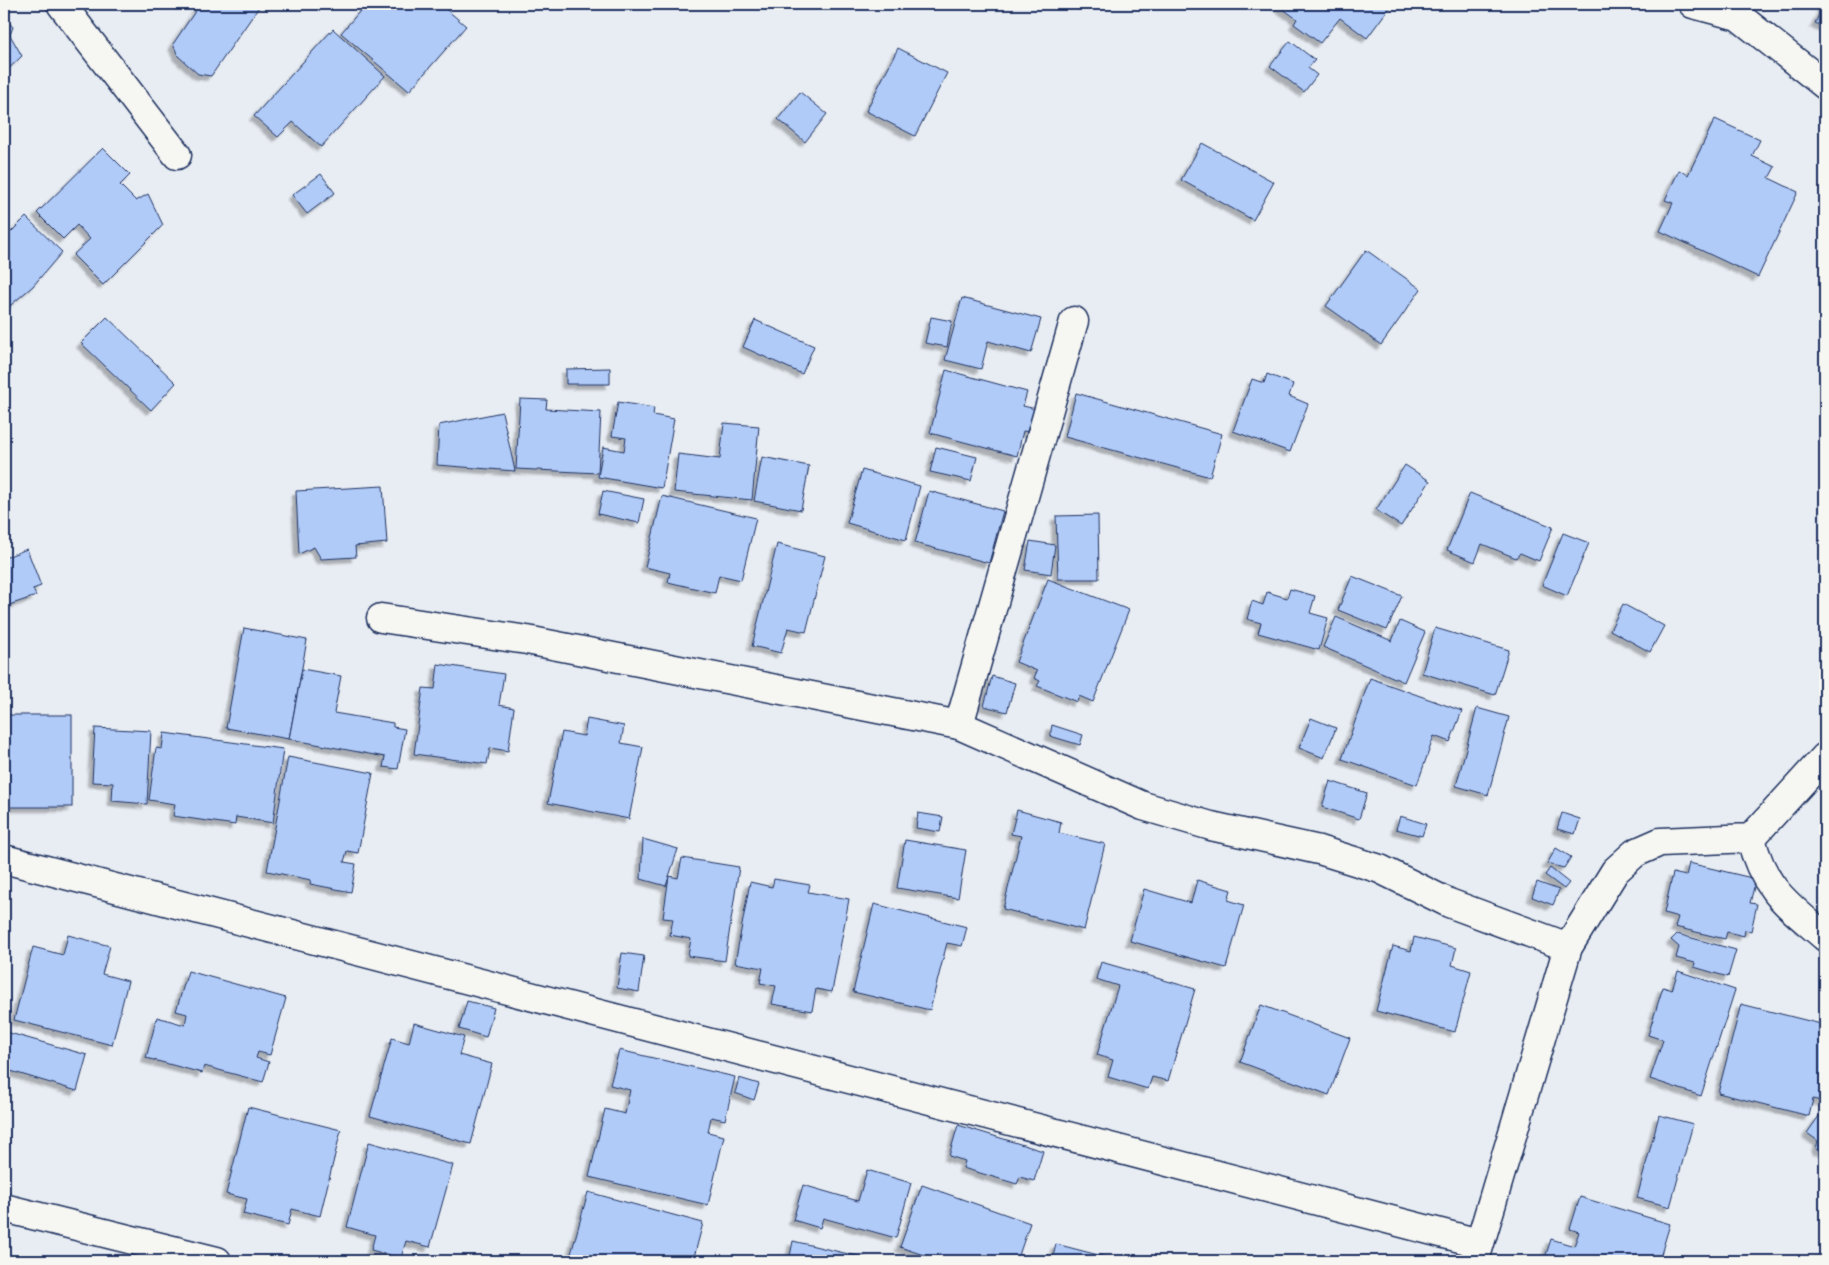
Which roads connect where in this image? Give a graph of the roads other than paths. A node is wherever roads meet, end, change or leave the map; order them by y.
1 (61, 4) edge
2 (1693, 4) edge
3 (1741, 10) edge
4 (1825, 85) edge
5 (177, 155) dead end
6 (1074, 321) dead end
7 (381, 618) dead end
8 (959, 725) junction
9 (1825, 757) edge
10 (1751, 838) junction
11 (4, 859) edge
12 (1825, 937) edge
13 (1568, 946) junction
14 (4, 1208) edge
15 (1477, 1252) edge
16 (217, 1261) edge

1 - 5 street
2 - 3 street
3 - 4 street
6 - 8 street
7 - 8 street
8 - 13 street
9 - 10 street
10 - 12 street
10 - 13 street
11 - 15 street
13 - 15 street
14 - 16 street

